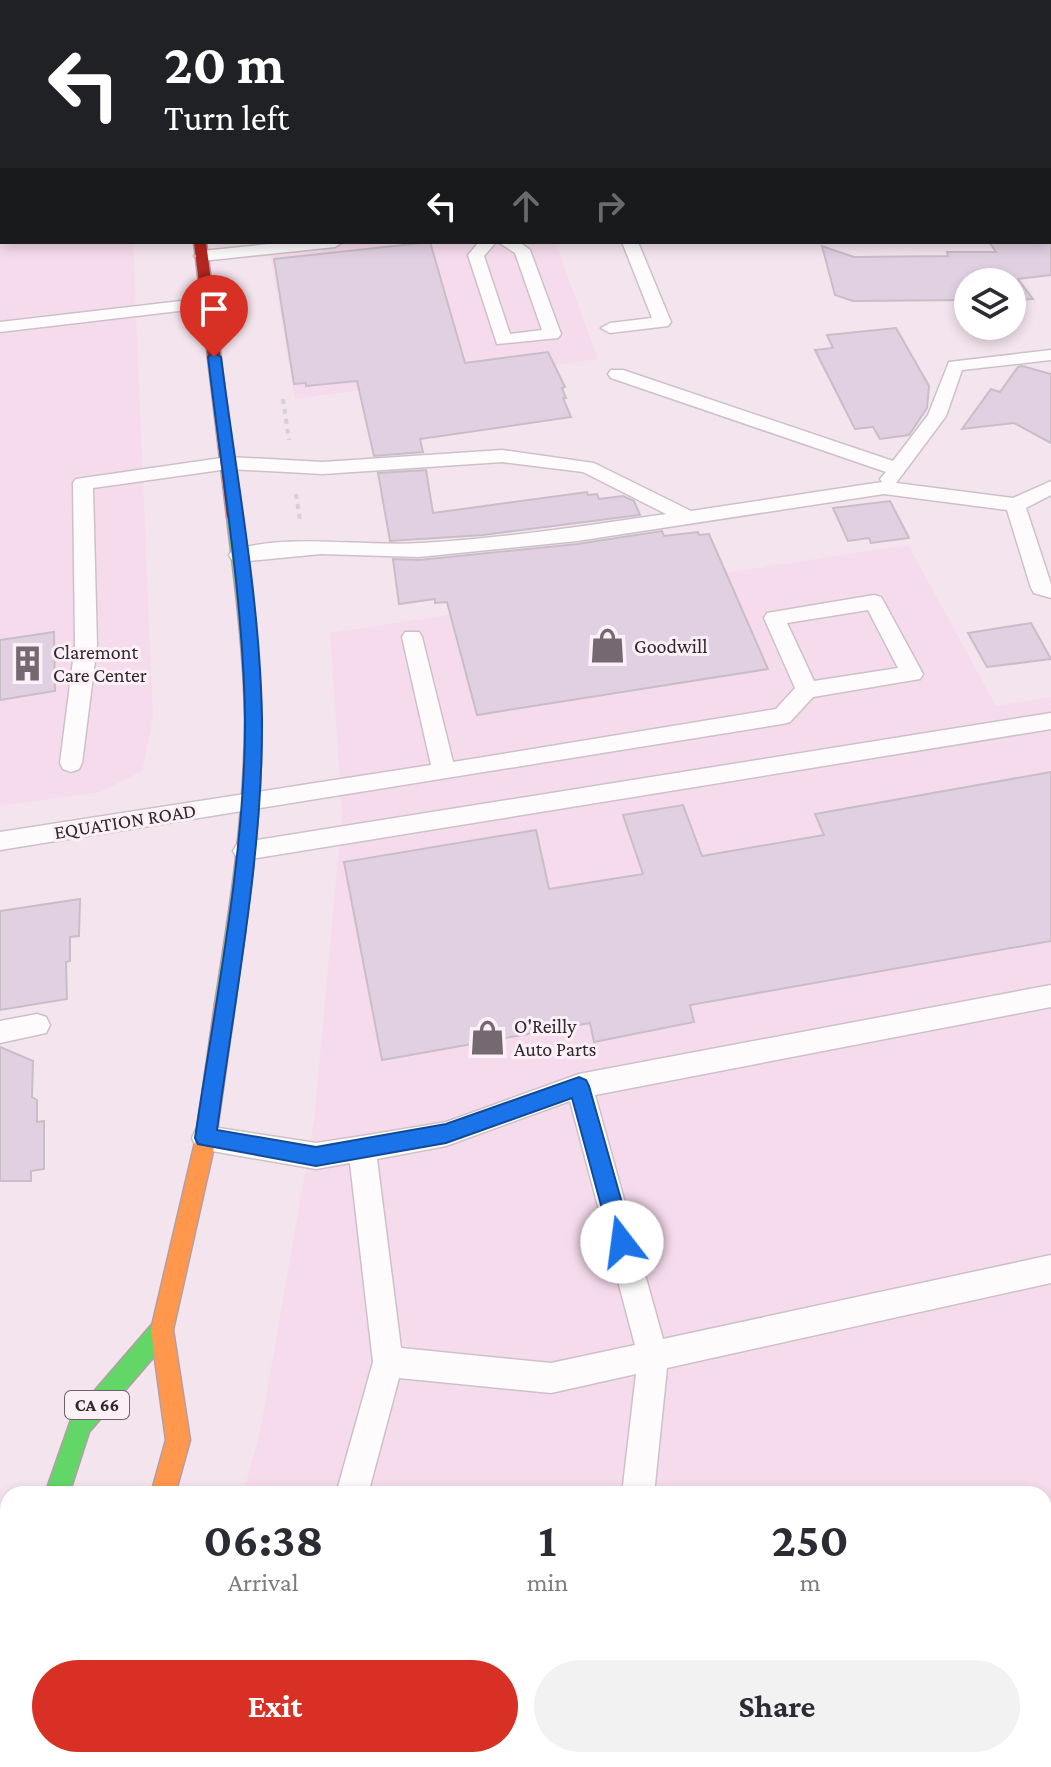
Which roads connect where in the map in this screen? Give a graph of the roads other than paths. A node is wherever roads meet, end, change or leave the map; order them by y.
1 (297, 244) edge
2 (486, 244) edge
3 (510, 244) edge
4 (631, 244) edge
5 (201, 249) edge
6 (207, 303) junction
7 (0, 327) edge
8 (610, 328) dead end
9 (1051, 355) edge
10 (617, 374) dead end
11 (228, 463) junction
12 (897, 469) junction
13 (1051, 487) edge
14 (884, 488) junction
15 (1015, 505) junction
16 (690, 518) junction
17 (239, 555) junction
18 (1051, 591) edge
19 (412, 637) dead end
20 (807, 690) junction
21 (1051, 721) edge
22 (71, 763) dead end
23 (444, 772) junction
24 (250, 800) junction
25 (0, 841) edge
26 (245, 851) junction
27 (1051, 996) edge
28 (37, 1025) dead end
29 (0, 1032) edge
30 (579, 1086) junction
31 (206, 1138) junction
32 (362, 1149) junction
33 (1051, 1269) edge
34 (162, 1330) junction
35 (653, 1355) junction
36 (388, 1362) junction
37 (60, 1486) edge
38 (165, 1486) edge
39 (354, 1486) edge
40 (639, 1486) edge

1 - 5 lane
2 - 3 lane
4 - 8 lane
5 - 6 main road, CA 66
6 - 7 lane
6 - 11 main road, CA 66
9 - 12 lane
10 - 12 lane
11 - 16 lane
11 - 17 main road, CA 66
11 - 22 lane
12 - 14 lane
13 - 15 lane
14 - 15 lane
14 - 16 lane
15 - 18 lane
16 - 17 lane
17 - 24 main road, CA 66
19 - 23 lane
20 - 20 lane
20 - 23 lane, EQUATION ROAD
21 - 26 lane
23 - 24 lane, EQUATION ROAD
24 - 25 lane, EQUATION ROAD
24 - 26 main road, CA 66
26 - 31 main road, CA 66
27 - 30 lane
28 - 29 lane
30 - 32 lane
30 - 35 lane
31 - 32 lane
31 - 34 main road, CA 66
32 - 36 lane
33 - 35 lane
34 - 37 main road, CA 66
34 - 38 main road, CA 66
35 - 36 lane
35 - 40 lane
36 - 39 lane

